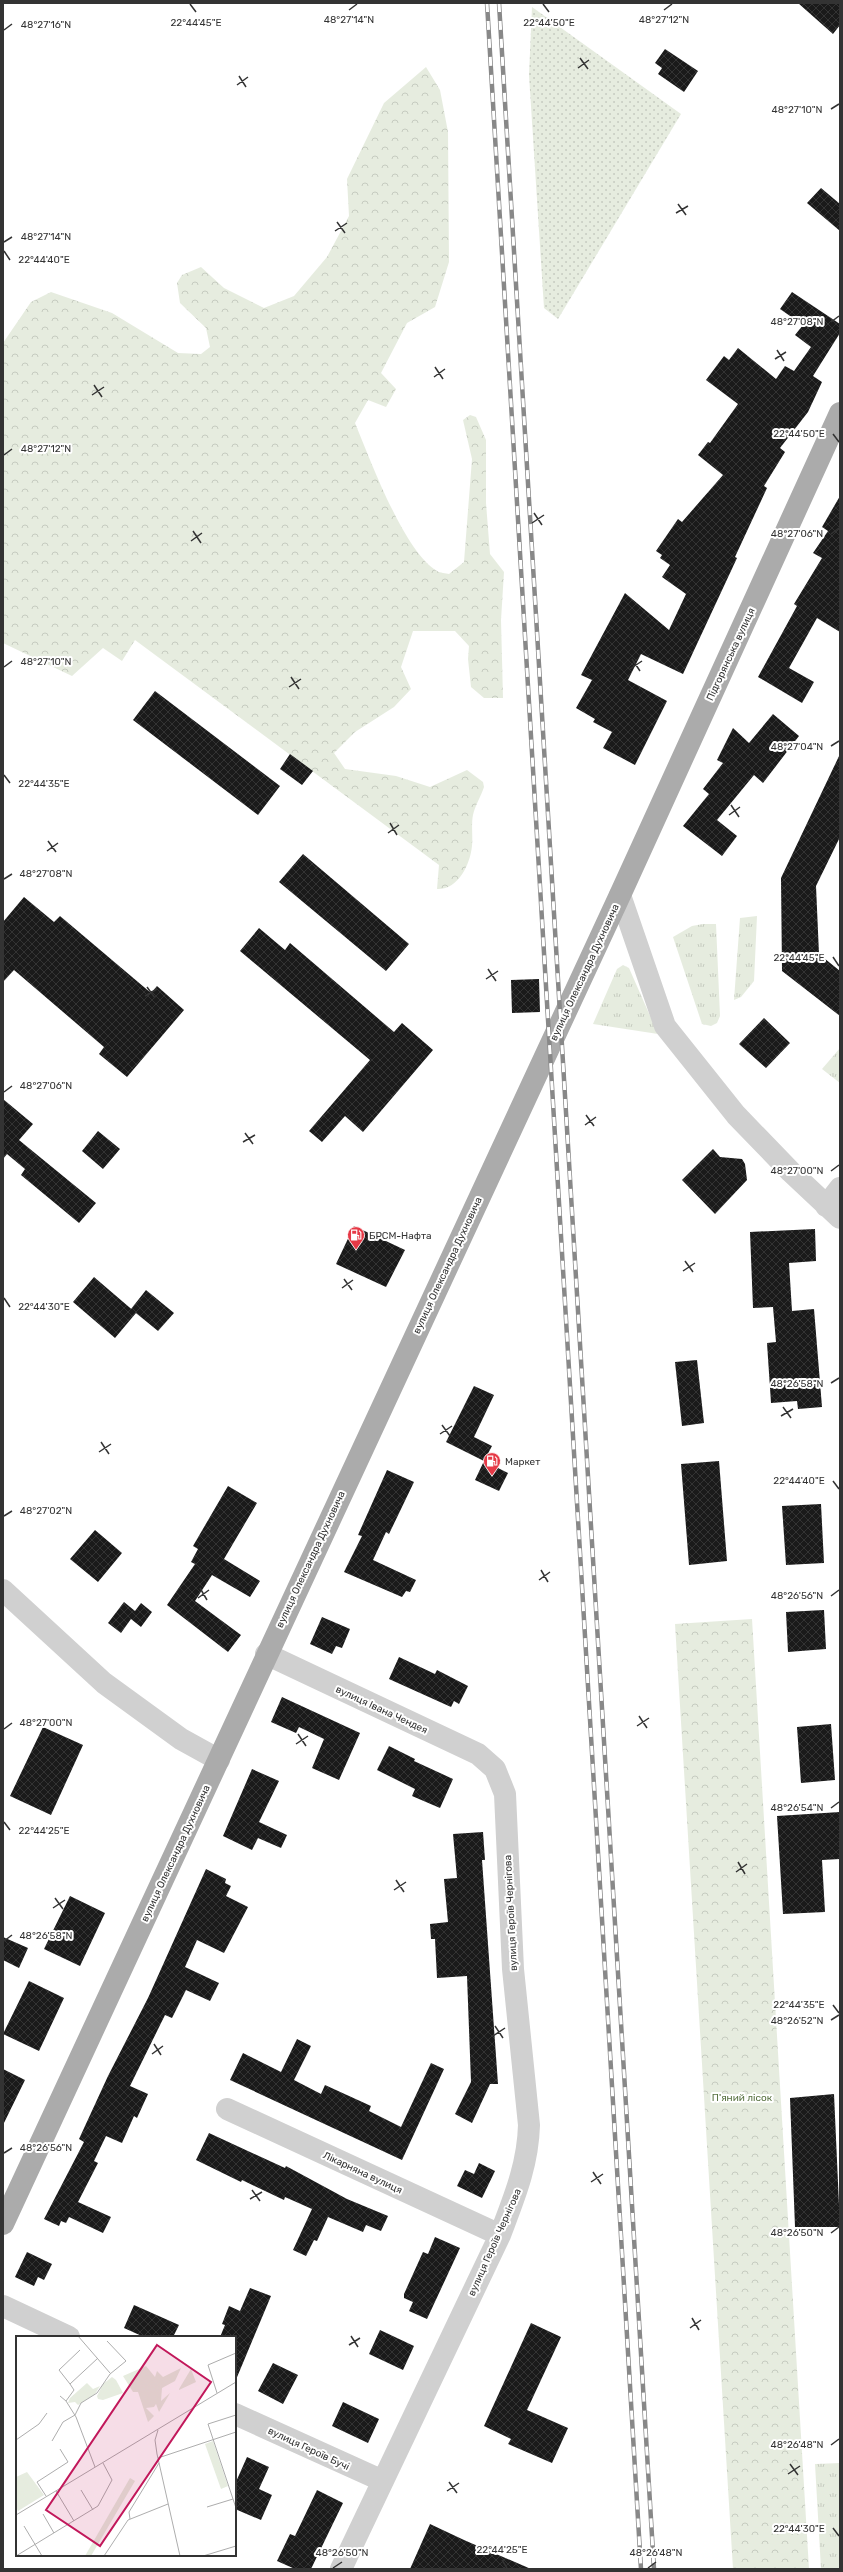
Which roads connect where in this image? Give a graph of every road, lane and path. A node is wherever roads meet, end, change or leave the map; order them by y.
1 (840, 412) edge
2 (620, 895) junction
3 (840, 1188) edge
4 (833, 1212) edge
5 (3, 1590) edge
6 (266, 1654) junction
7 (219, 1760) junction
8 (495, 1769) joint
9 (227, 2109) dead end
10 (3, 2224) edge
11 (500, 2235) junction
12 (3, 2306) edge
13 (67, 2336) edge
14 (236, 2414) edge
15 (382, 2481) junction
16 (341, 2569) edge

1 - 2 main road, Підгорянська вулиця
2 - 4 street
2 - 6 main road, вулиця Олександра Духновича
3 - 4 street
5 - 7 street
6 - 7 main road, вулиця Олександра Духновича
6 - 8 street, вулиця Івана Чендея
7 - 10 main road, вулиця Олександра Духновича
8 - 11 street, вулиця Героїв Чернігова
9 - 11 street, Лікарняна вулиця
11 - 15 street, вулиця Героїв Чернігова
12 - 13 street
14 - 15 street, вулиця Героїв Бучі
15 - 16 street, вулиця Героїв Чернігова

